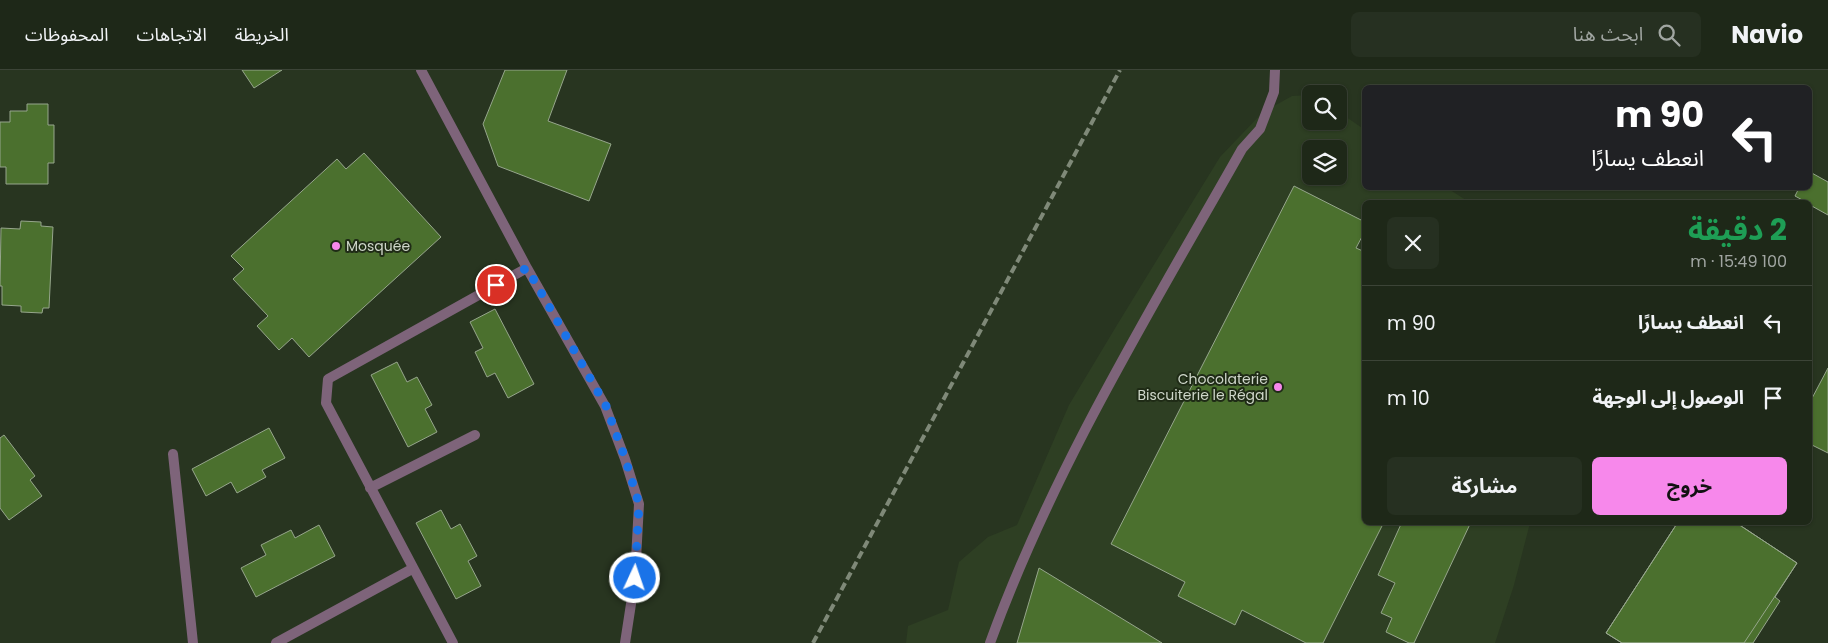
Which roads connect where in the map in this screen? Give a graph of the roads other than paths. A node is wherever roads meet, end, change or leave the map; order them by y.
1 (421, 70) edge
2 (1275, 70) edge
3 (527, 268) junction
4 (474, 435) dead end
5 (173, 454) dead end
6 (370, 488) junction
7 (412, 569) junction
8 (193, 643) edge
9 (276, 643) edge
10 (453, 643) edge
11 (625, 643) edge
12 (990, 643) edge

1 - 3 street
2 - 12 street
3 - 6 street
3 - 11 street
4 - 6 street
5 - 8 street
6 - 7 street
7 - 9 street
7 - 10 street

